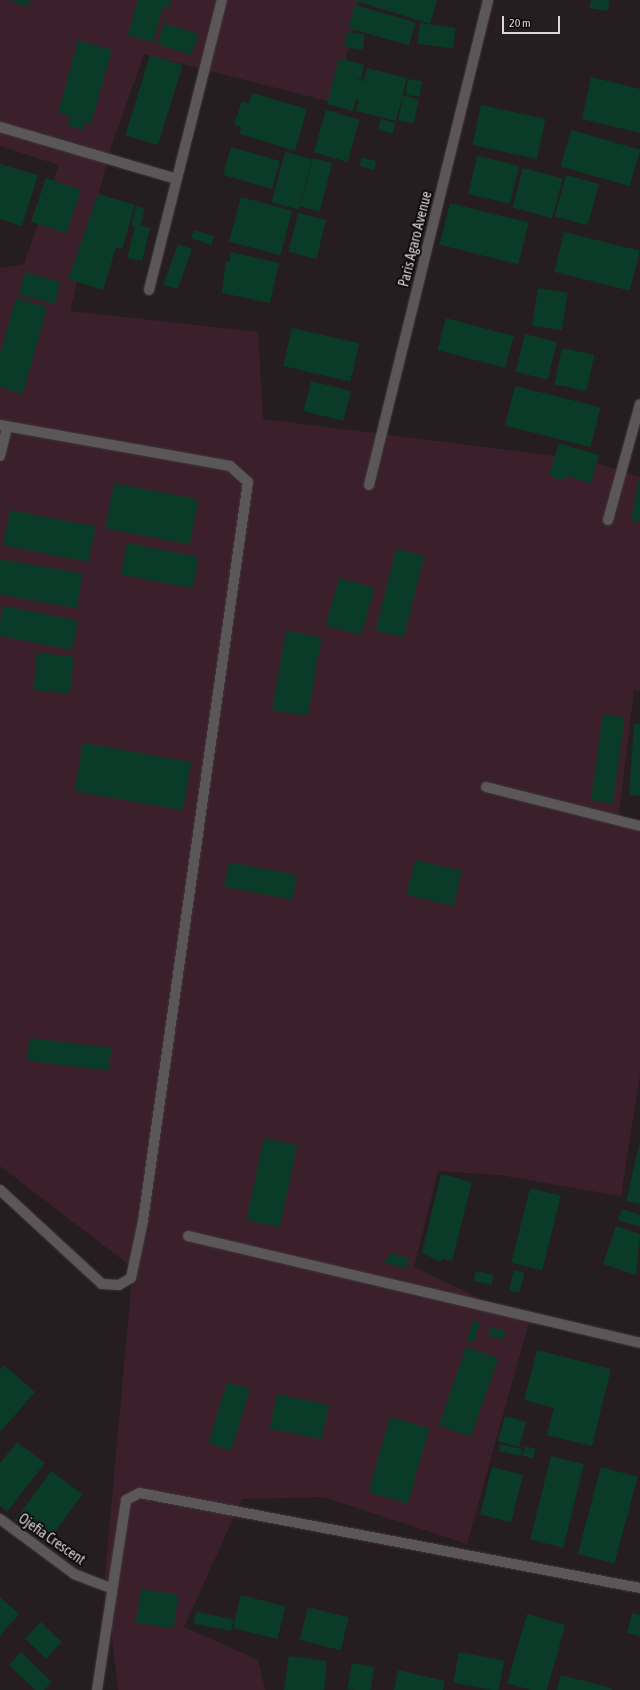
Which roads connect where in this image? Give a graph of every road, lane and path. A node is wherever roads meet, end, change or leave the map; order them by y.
1 (222, 0) edge
2 (488, 0) edge
3 (0, 127) edge
4 (177, 180) junction
5 (149, 290) dead end
6 (640, 404) edge
7 (3, 426) edge
8 (0, 456) edge
9 (369, 485) dead end
10 (608, 520) dead end
11 (486, 787) dead end
12 (640, 826) edge
13 (0, 1190) edge
14 (188, 1236) dead end
15 (640, 1343) edge
16 (0, 1519) edge
17 (109, 1587) junction
18 (640, 1588) edge
19 (97, 1690) edge

1 - 4 street
2 - 9 street, Paris Agaro Avenue
3 - 4 street
4 - 5 street
6 - 10 street
7 - 8 street
7 - 13 street
11 - 12 street
14 - 15 street
16 - 17 street, Ojefia Crescent
17 - 18 street
17 - 19 street

